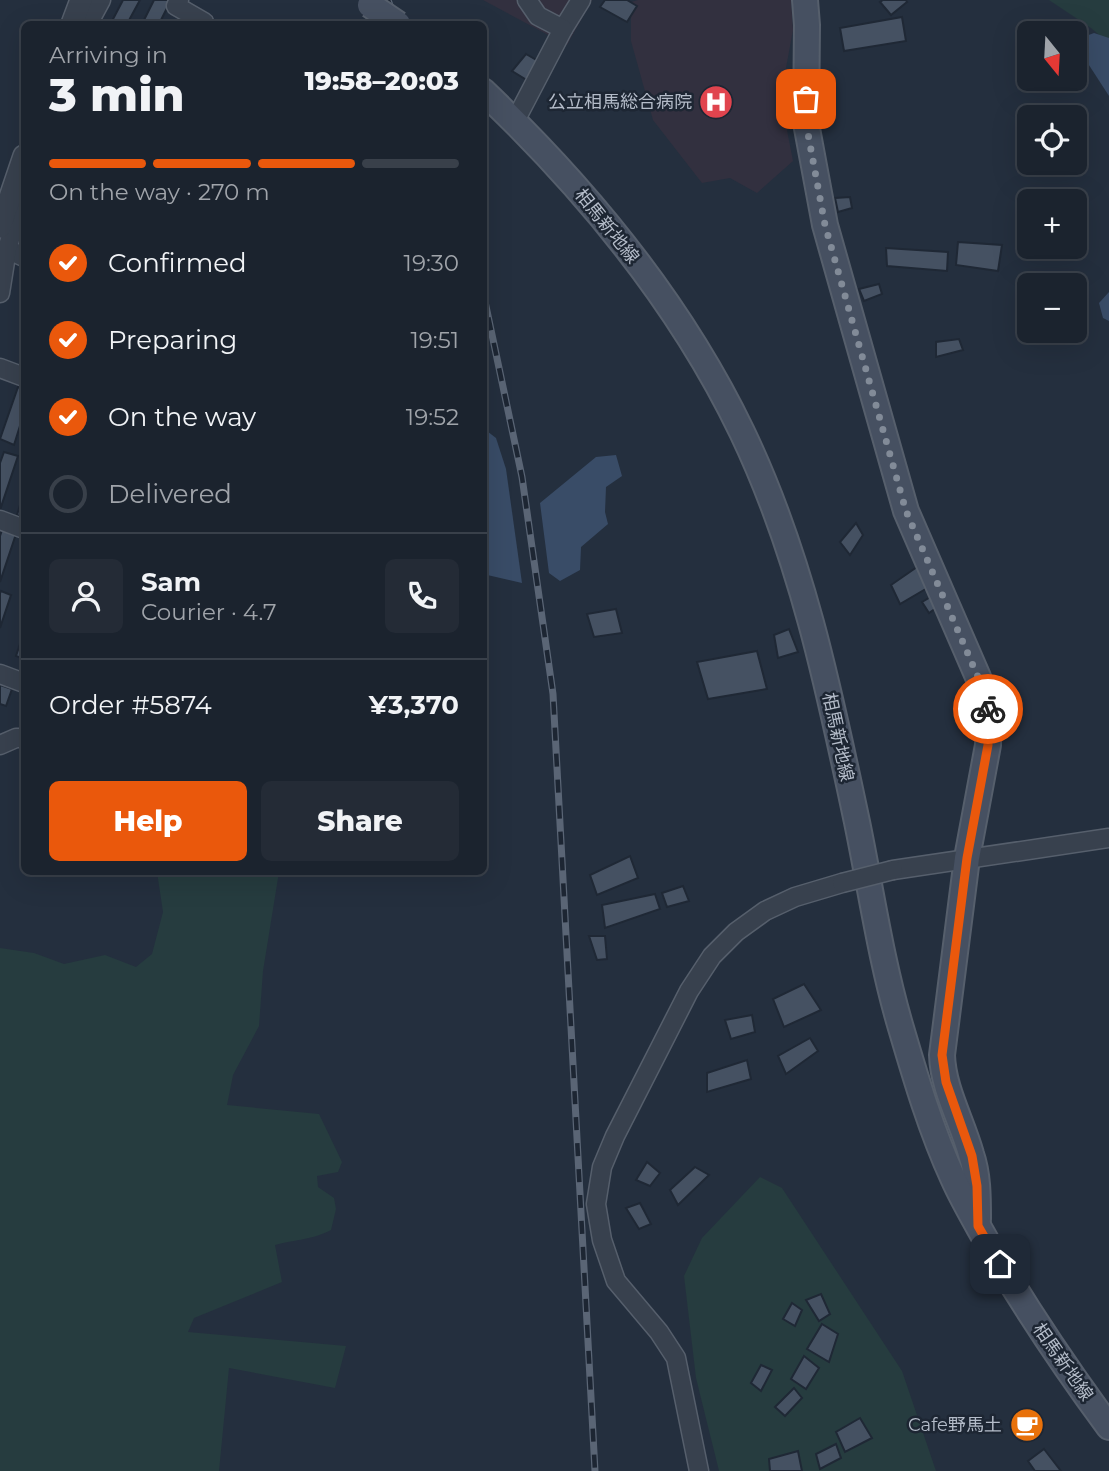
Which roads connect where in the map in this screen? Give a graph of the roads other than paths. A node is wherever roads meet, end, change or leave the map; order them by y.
1 (81, 0) edge
2 (101, 0) edge
3 (178, 0) edge
4 (527, 0) edge
5 (581, 0) edge
6 (805, 0) edge
7 (366, 2) edge
8 (86, 21) edge
9 (88, 21) edge
10 (202, 21) edge
11 (394, 21) edge
12 (564, 29) junction
13 (487, 95) edge
14 (515, 121) junction
15 (21, 165) edge
16 (21, 204) edge
17 (0, 227) edge
18 (7, 249) junction
19 (21, 256) edge
20 (0, 293) edge
21 (0, 368) edge
22 (21, 376) edge
23 (0, 520) edge
24 (21, 527) edge
25 (0, 674) edge
26 (21, 682) edge
27 (21, 739) edge
28 (0, 745) edge
29 (1109, 838) edge
30 (967, 858) junction
31 (978, 1226) junction
32 (1109, 1427) edge
33 (699, 1471) edge

1 - 8 street
2 - 9 street
3 - 10 street
4 - 12 street
5 - 12 street
6 - 30 main road
7 - 11 main road, bridge
12 - 14 street
13 - 14 main road, 相馬新地線
14 - 31 main road, 相馬新地線
15 - 17 street
16 - 18 street
18 - 19 street
18 - 20 street
21 - 22 street
23 - 24 street
25 - 26 street
27 - 28 street
29 - 30 street
30 - 31 main road
30 - 33 street, bridge
31 - 32 main road, 相馬新地線

